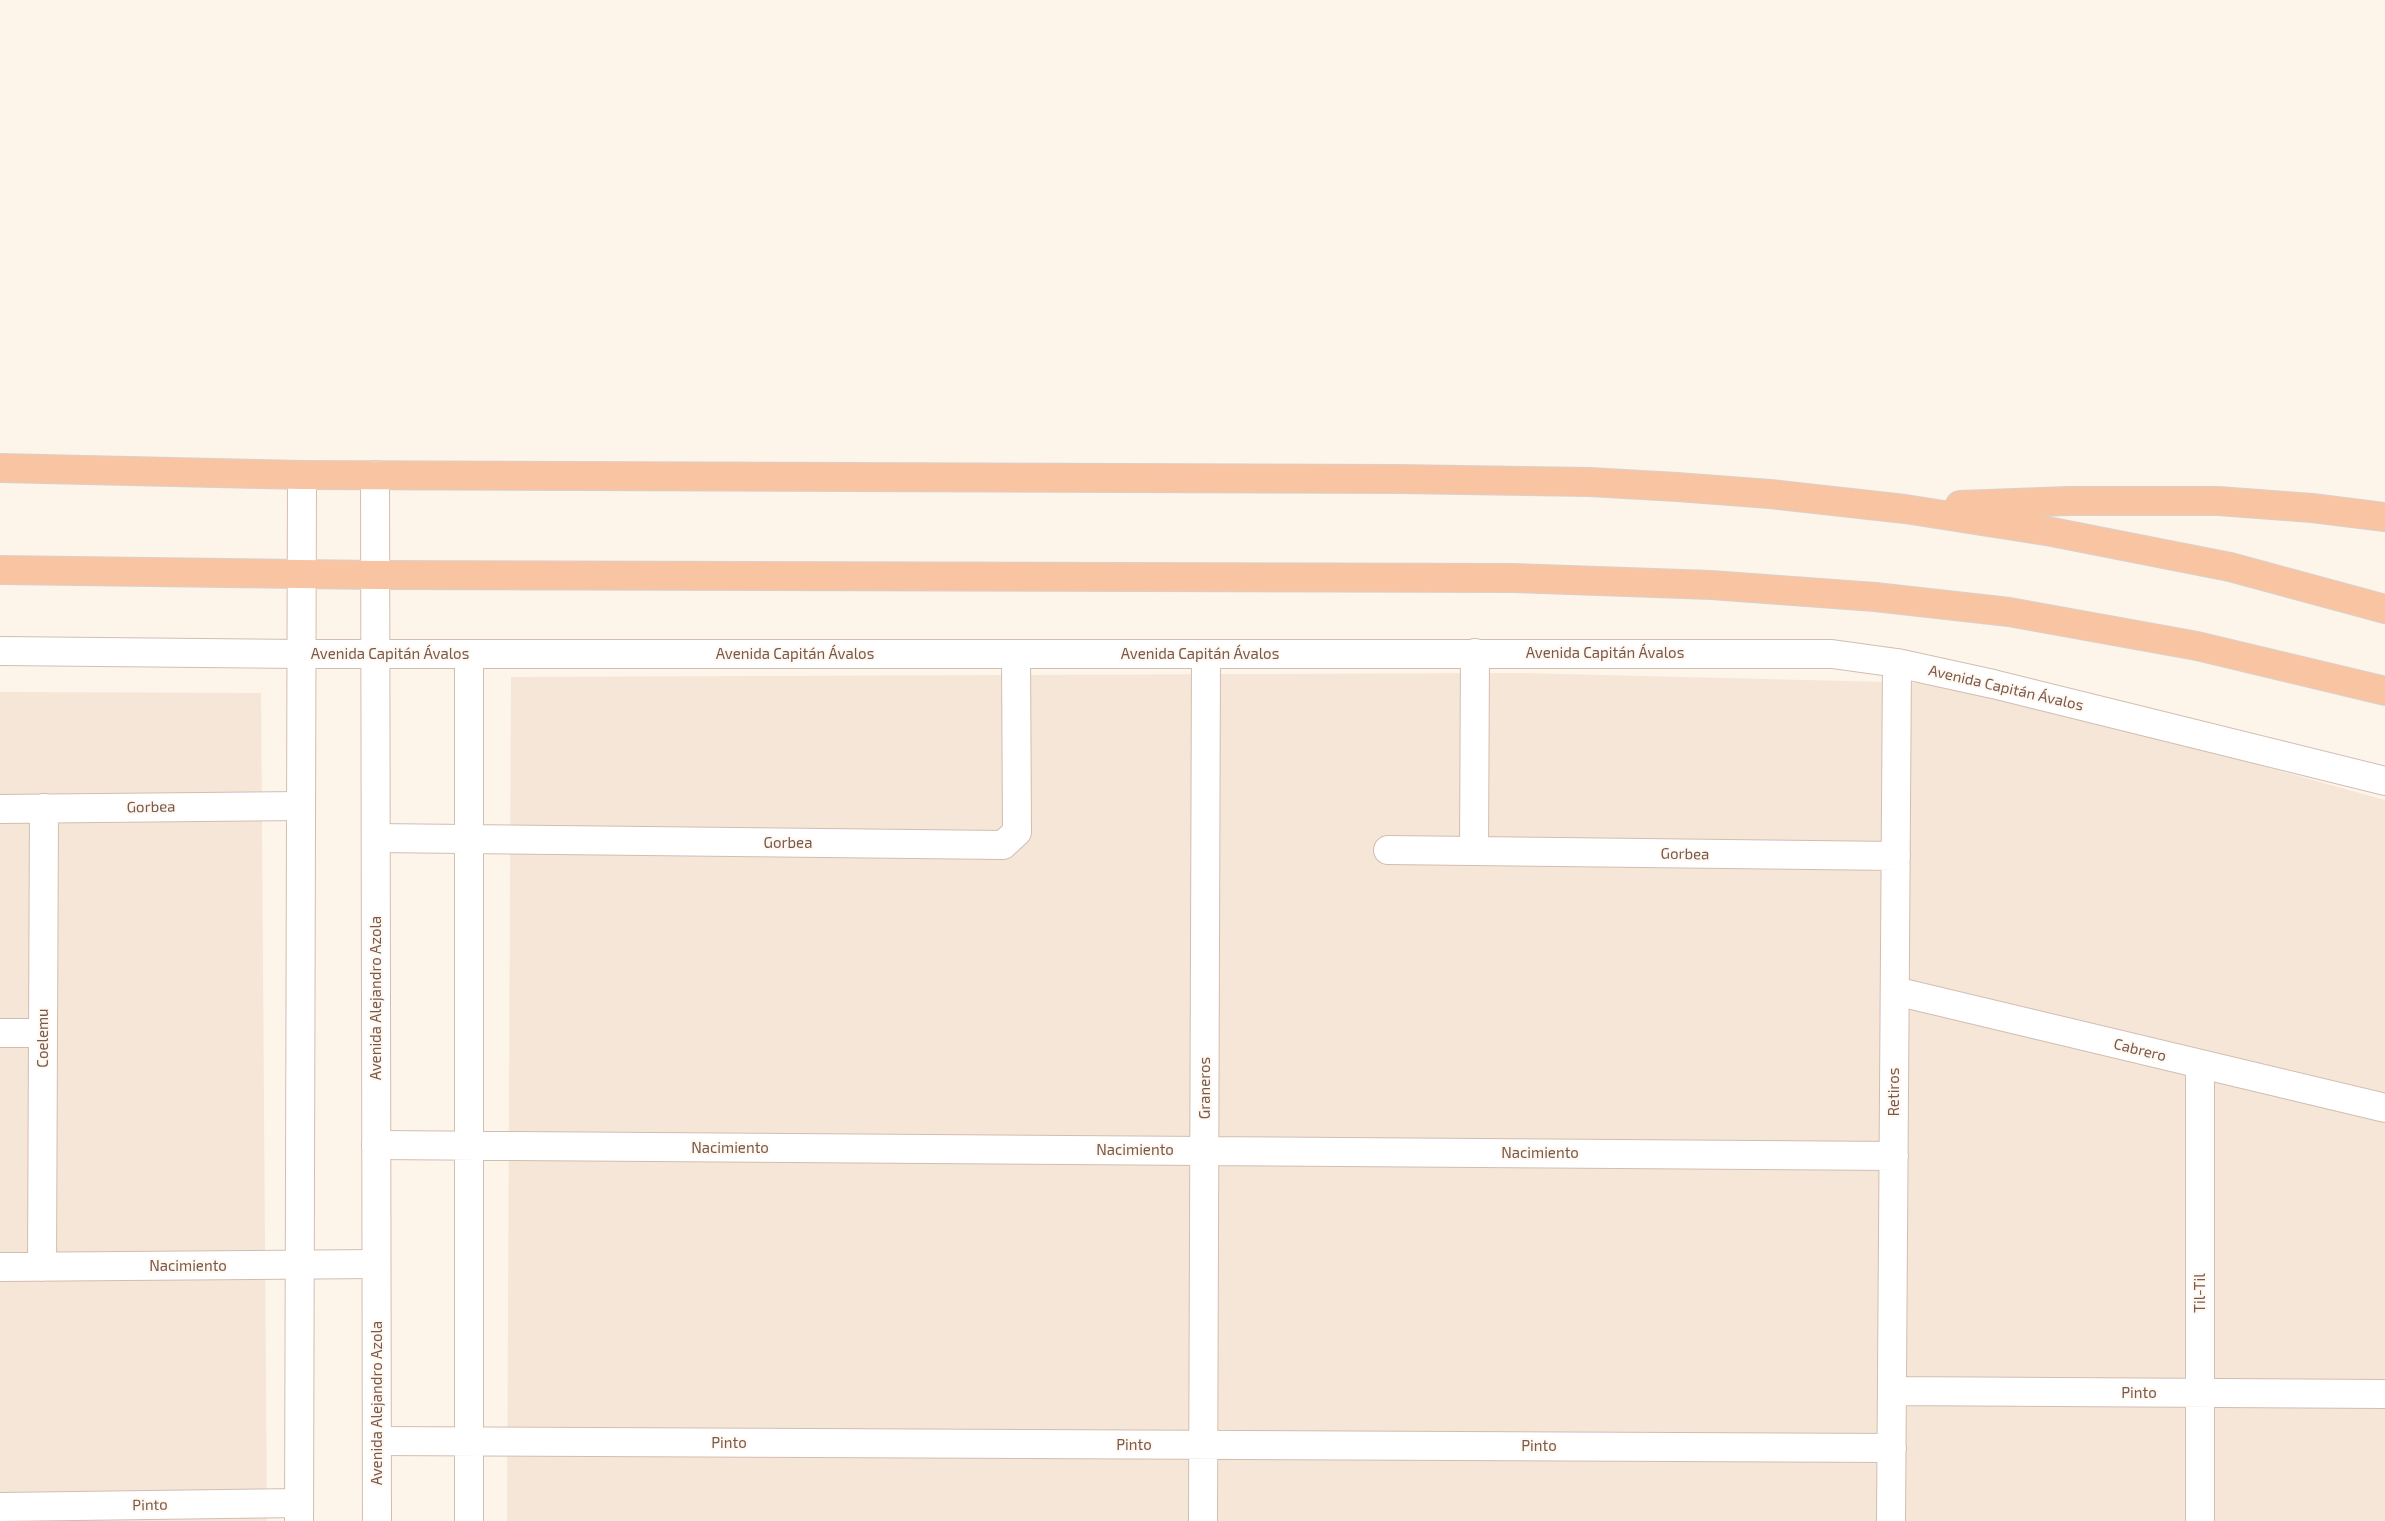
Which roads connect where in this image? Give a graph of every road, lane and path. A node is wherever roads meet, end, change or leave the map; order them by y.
1 (0, 468) edge
2 (302, 475) junction
3 (375, 475) junction
4 (1906, 509) junction
5 (2385, 517) edge
6 (0, 570) edge
7 (302, 574) junction
8 (375, 575) junction
9 (2385, 608) edge
10 (0, 651) edge
11 (1475, 653) junction
12 (302, 654) junction
13 (376, 654) junction
14 (469, 654) junction
15 (1016, 654) junction
16 (1206, 654) junction
17 (1898, 663) junction
18 (2385, 691) edge
19 (2385, 781) edge
20 (302, 806) junction
21 (0, 808) edge
22 (44, 808) junction
23 (376, 838) junction
24 (470, 841) junction
25 (1388, 850) dead end
26 (1474, 851) junction
27 (1896, 856) junction
28 (1895, 991) junction
29 (43, 1033) junction
30 (0, 1034) edge
31 (2200, 1065) junction
32 (2385, 1108) edge
33 (376, 1145) junction
34 (470, 1146) junction
35 (1204, 1151) junction
36 (1894, 1156) junction
37 (376, 1264) junction
38 (300, 1266) junction
39 (0, 1267) edge
40 (42, 1267) junction
41 (1892, 1391) junction
42 (2200, 1393) junction
43 (2385, 1394) edge
44 (377, 1442) junction
45 (469, 1442) junction
46 (1204, 1445) junction
47 (1892, 1448) junction
48 (0, 1507) edge
49 (299, 1512) edge
50 (377, 1521) edge
51 (469, 1521) edge
52 (1203, 1521) edge
53 (1891, 1521) edge
54 (2200, 1521) edge

1 - 2 highway
2 - 3 highway
2 - 7 street
3 - 4 highway
3 - 8 street, Avenida Alejandro Azola
4 - 5 highway
4 - 9 highway
6 - 7 highway
7 - 8 highway
7 - 12 street
8 - 13 street, Avenida Alejandro Azola
8 - 18 highway
10 - 12 street, Avenida Capitán Ávalos
11 - 16 street, Avenida Capitán Ávalos
11 - 17 street, Avenida Capitán Ávalos
11 - 26 street
12 - 13 street, Avenida Capitán Ávalos
12 - 20 street
13 - 14 street, Avenida Capitán Ávalos
13 - 23 street, Avenida Alejandro Azola
14 - 15 street, Avenida Capitán Ávalos
14 - 24 street
15 - 16 street, Avenida Capitán Ávalos
15 - 24 street, Gorbea
16 - 35 street, Graneros
17 - 19 street, Avenida Capitán Ávalos
17 - 27 street, Retiros
20 - 22 street, Gorbea
20 - 38 street
21 - 22 street, Gorbea
22 - 29 street, Coelemu
23 - 24 street, Gorbea
23 - 33 street, Avenida Alejandro Azola
24 - 34 street
25 - 26 street, Gorbea
26 - 27 street, Gorbea
27 - 28 street, Retiros
28 - 31 street, Cabrero
28 - 36 street, Retiros
29 - 30 street
29 - 40 street, Coelemu
31 - 32 street, Cabrero
31 - 42 street, Til-Til
33 - 34 street, Nacimiento
33 - 37 street, Avenida Alejandro Azola
34 - 35 street, Nacimiento
34 - 45 street
35 - 36 street, Nacimiento
35 - 46 street, Graneros
36 - 41 street, Retiros
37 - 38 street, Nacimiento
37 - 44 street, Avenida Alejandro Azola
38 - 40 street, Nacimiento
38 - 49 street
39 - 40 street, Nacimiento
41 - 42 street, Pinto
41 - 47 street, Retiros
42 - 43 street, Pinto
42 - 54 street, Til-Til
44 - 45 street, Pinto
44 - 50 street, Avenida Alejandro Azola
45 - 46 street, Pinto
45 - 51 street
46 - 47 street, Pinto
46 - 52 street, Graneros
47 - 53 street, Retiros
48 - 49 street, Pinto

